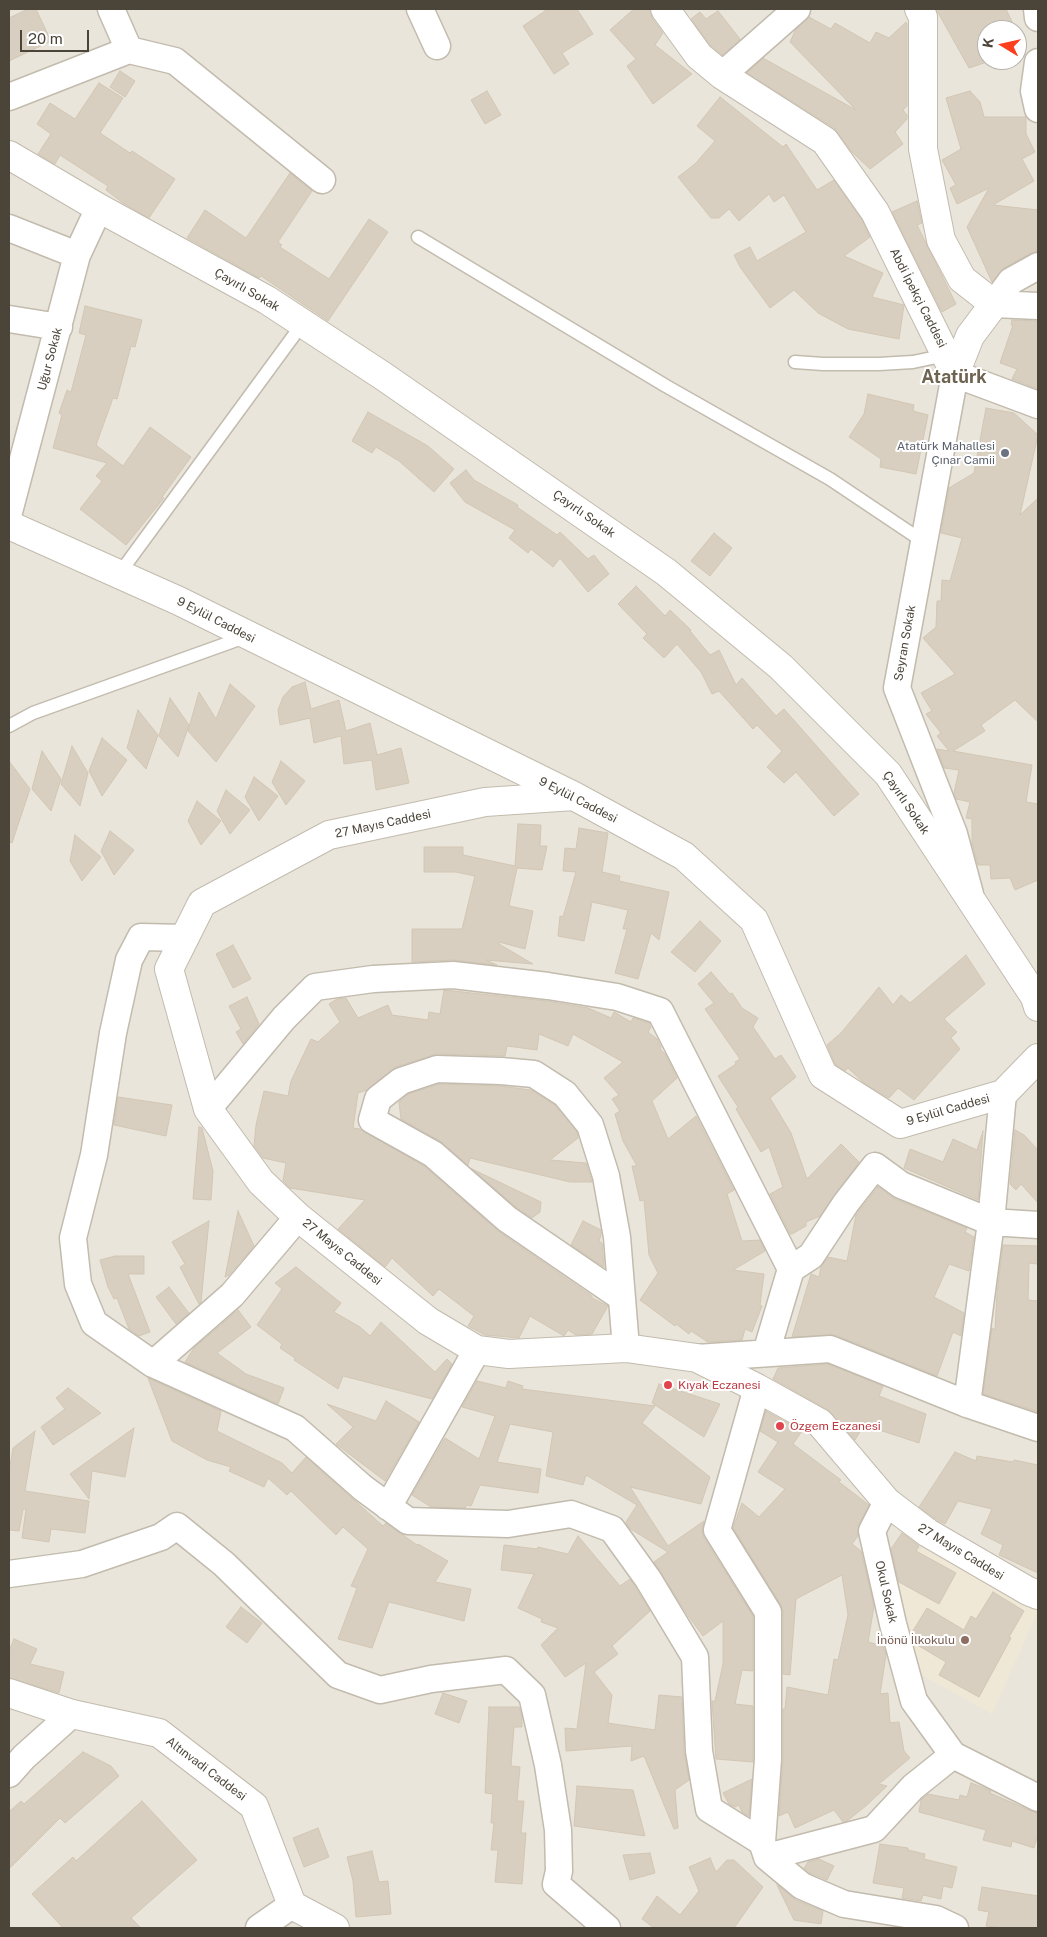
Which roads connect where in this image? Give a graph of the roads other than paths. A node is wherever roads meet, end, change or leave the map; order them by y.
1 (111, 9) edge
2 (420, 9) edge
3 (665, 9) edge
4 (797, 9) edge
5 (919, 9) edge
6 (1037, 9) edge
7 (1038, 18) edge
8 (438, 46) dead end
9 (129, 50) junction
10 (1038, 62) edge
11 (722, 75) junction
12 (9, 97) edge
13 (1038, 109) edge
14 (9, 155) edge
15 (322, 180) dead end
16 (100, 208) junction
17 (9, 228) edge
18 (418, 238) dead end
19 (77, 255) junction
20 (1038, 266) edge
21 (994, 304) junction
22 (1038, 306) edge
23 (9, 319) edge
24 (303, 323) junction
25 (59, 327) junction
26 (795, 362) dead end
27 (951, 364) junction
28 (1038, 405) edge
29 (9, 512) edge
30 (9, 525) edge
31 (924, 542) junction
32 (119, 574) junction
33 (247, 636) junction
34 (9, 726) edge
35 (574, 796) junction
36 (973, 904) junction
37 (185, 938) junction
38 (1038, 1007) edge
39 (1038, 1058) edge
40 (1003, 1094) junction
41 (208, 1109) junction
42 (298, 1217) junction
43 (991, 1222) junction
44 (1038, 1225) edge
45 (791, 1269) junction
46 (621, 1296) junction
47 (626, 1348) junction
48 (477, 1350) junction
49 (766, 1353) junction
50 (697, 1358) junction
51 (153, 1364) junction
52 (757, 1388) junction
53 (967, 1404) junction
54 (1038, 1428) edge
55 (887, 1502) junction
56 (388, 1507) junction
57 (9, 1574) edge
58 (1038, 1595) edge
59 (9, 1693) edge
60 (72, 1714) junction
61 (953, 1755) junction
62 (9, 1774) edge
63 (1038, 1798) edge
64 (764, 1850) junction
65 (292, 1905) junction
66 (259, 1928) edge
67 (335, 1928) edge
68 (607, 1928) edge
69 (955, 1928) edge

1 - 9 street
2 - 8 street
3 - 11 street, Abdi İpekçi Caddesi
4 - 11 street
5 - 21 street
6 - 7 street
9 - 12 street
9 - 15 street
10 - 13 street
11 - 27 street, Abdi İpekçi Caddesi
14 - 16 street, Çayırlı Sokak
16 - 19 street, Uğur Sokak
16 - 24 street, Çayırlı Sokak
17 - 19 street
18 - 31 lane
19 - 25 street, Uğur Sokak
20 - 21 street
21 - 22 street
21 - 27 street, Abdi İpekçi Caddesi
23 - 25 street
24 - 32 lane
24 - 36 street, Çayırlı Sokak
25 - 29 street, Uğur Sokak
26 - 27 lane
27 - 28 street
27 - 31 street, Seyran Sokak
30 - 32 street, 9 Eylül Caddesi
31 - 36 street, Seyran Sokak
32 - 33 street, 9 Eylül Caddesi
33 - 34 lane
33 - 35 street, 9 Eylül Caddesi
35 - 37 street, 27 Mayıs Caddesi
35 - 40 street, 9 Eylül Caddesi
36 - 38 street, Çayırlı Sokak
37 - 41 street, 27 Mayıs Caddesi
37 - 51 street
39 - 40 street, 9 Eylül Caddesi
40 - 43 street
41 - 42 street, 27 Mayıs Caddesi
41 - 45 street
42 - 48 street, 27 Mayıs Caddesi
42 - 51 street
43 - 44 street
43 - 45 street
43 - 53 street
45 - 49 street
46 - 46 street
46 - 47 street
47 - 48 street, 27 Mayıs Caddesi
47 - 50 street, 27 Mayıs Caddesi
48 - 56 street
49 - 50 street
49 - 53 street
50 - 52 street, 27 Mayıs Caddesi
51 - 56 street
52 - 55 street, 27 Mayıs Caddesi
52 - 64 street
53 - 54 street
55 - 58 street, 27 Mayıs Caddesi
55 - 61 street, Okul Sokak
56 - 64 street
57 - 68 street
59 - 60 street, Altınvadi Caddesi
60 - 62 street
60 - 65 street, Altınvadi Caddesi
61 - 63 street, Okul Sokak
61 - 64 street
64 - 69 street
65 - 66 street
65 - 67 street

